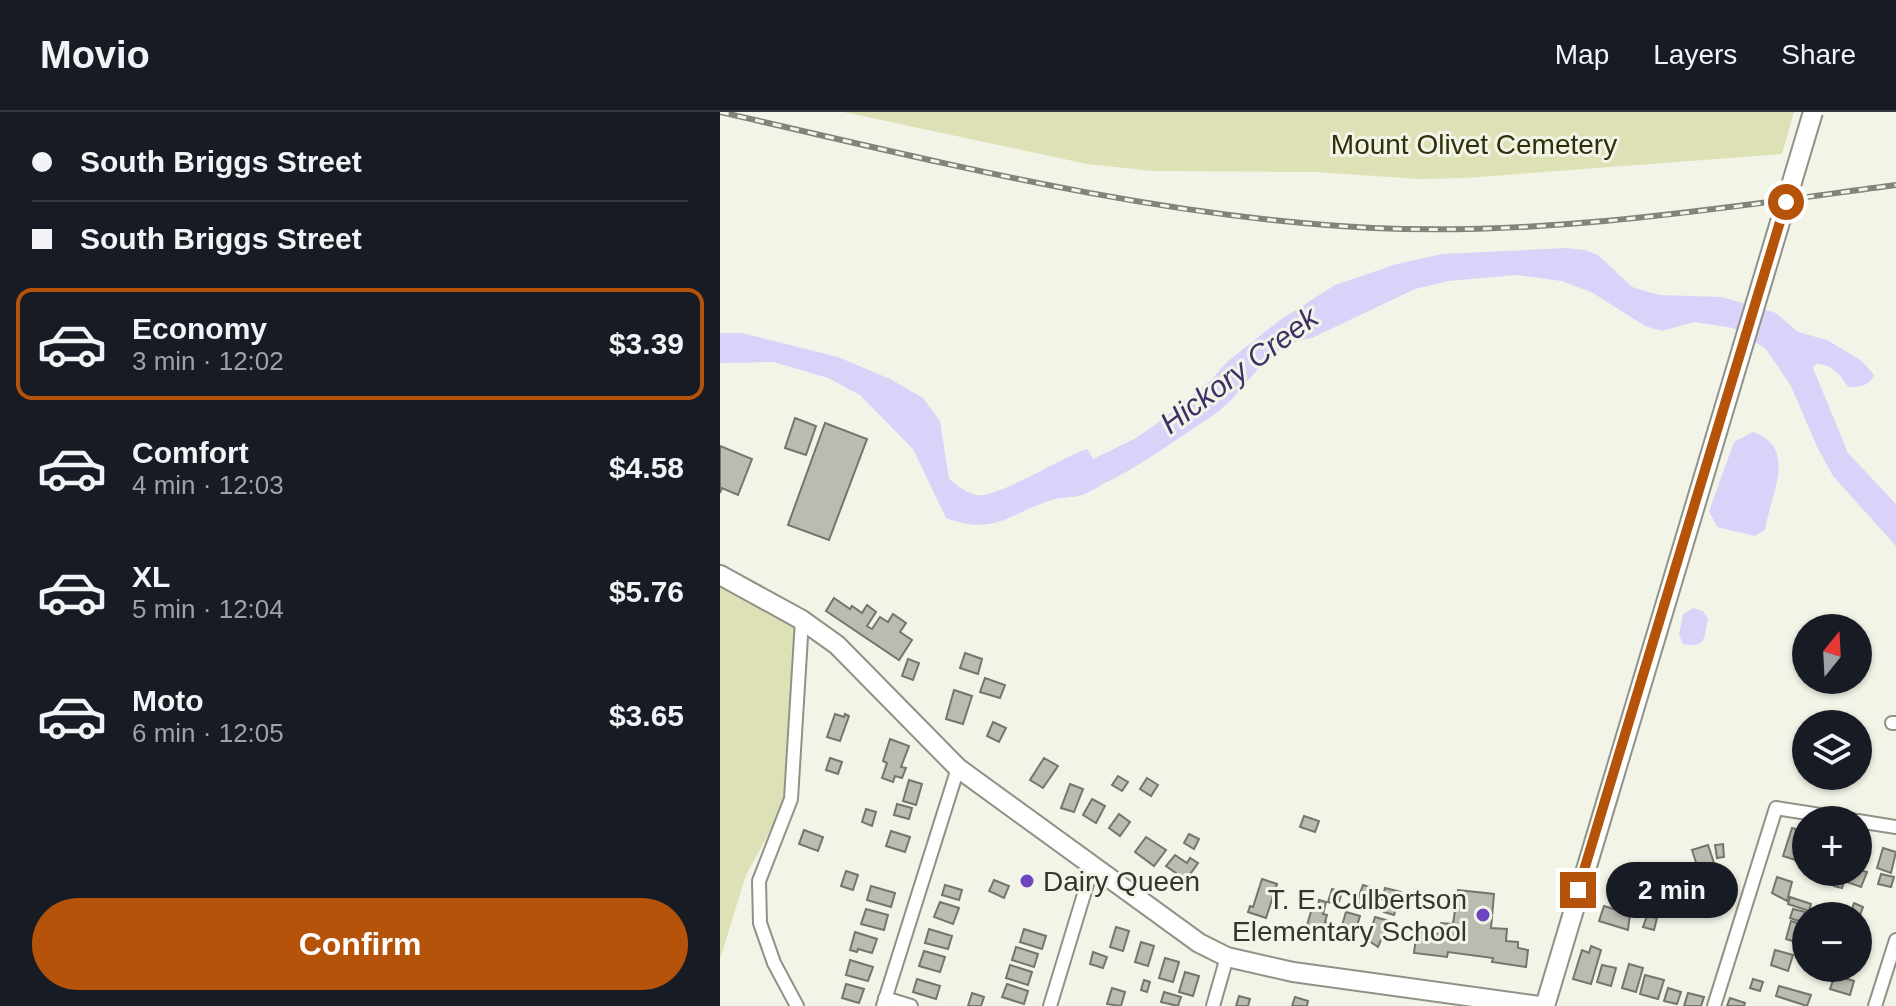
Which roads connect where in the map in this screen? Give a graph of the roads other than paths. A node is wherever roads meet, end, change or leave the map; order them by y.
1 (1813, 112) edge
2 (720, 575) edge
3 (802, 620) junction
4 (958, 768) junction
5 (1792, 810) edge
6 (1872, 823) edge
7 (1896, 827) edge
8 (1092, 868) junction
9 (1896, 940) edge
10 (1227, 957) junction
11 (884, 1002) edge
12 (797, 1006) edge
13 (911, 1006) edge
14 (1050, 1006) edge
15 (1213, 1006) edge
16 (1542, 1006) edge
17 (1714, 1006) edge
18 (1875, 1006) edge

1 - 16 street, bridge
2 - 3 street
3 - 4 street
3 - 12 street
4 - 8 street
4 - 11 street
5 - 17 street
6 - 7 street
8 - 10 street
8 - 14 street
9 - 18 street
10 - 15 street
10 - 16 street
11 - 13 street

